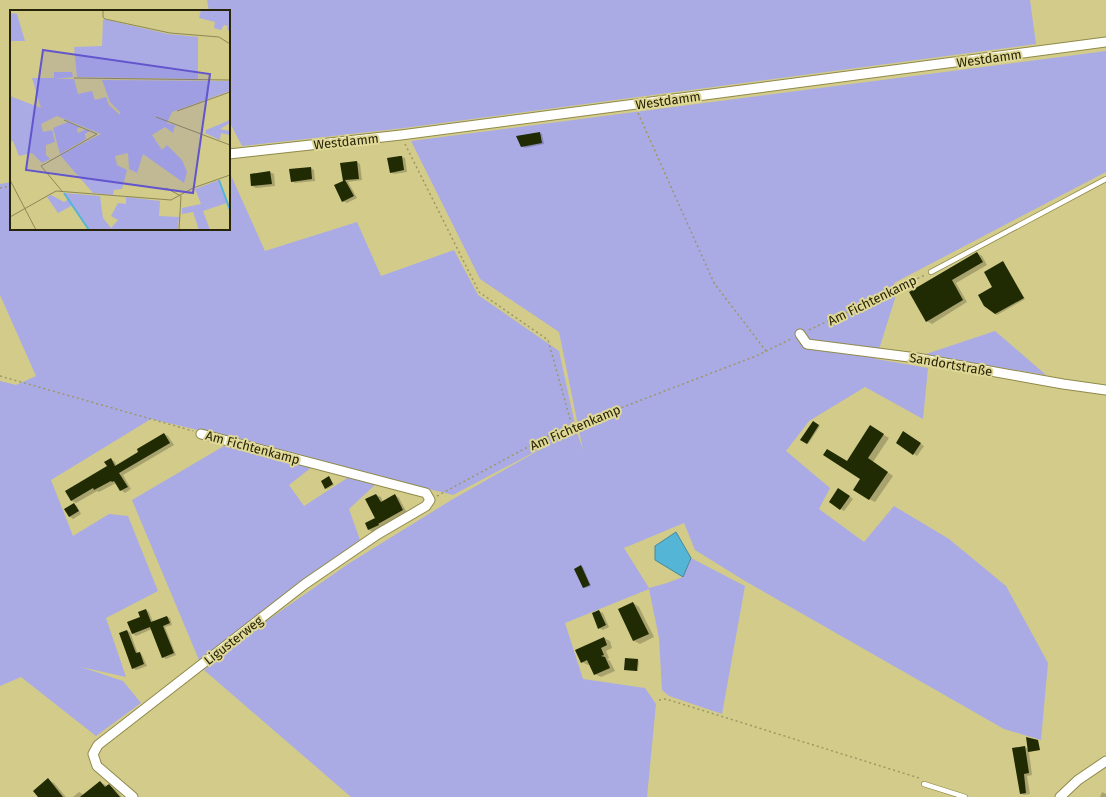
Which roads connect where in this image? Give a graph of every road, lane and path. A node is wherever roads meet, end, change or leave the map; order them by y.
1 (1106, 42) edge
2 (634, 104) junction
3 (401, 135) junction
4 (230, 154) edge
5 (1106, 179) edge
6 (10, 186) edge
7 (0, 188) edge
8 (931, 272) joint
9 (800, 334) junction
10 (766, 352) junction
11 (0, 376) edge
12 (1106, 390) edge
13 (572, 426) junction
14 (201, 434) joint
15 (430, 500) junction
16 (659, 700) dead end
17 (1106, 761) edge
18 (924, 784) joint
19 (133, 797) edge
20 (965, 797) edge
21 (1060, 797) edge

1 - 2 street, Westdamm
2 - 3 street, Westdamm
2 - 10 path
3 - 4 street, Westdamm
3 - 13 path
5 - 8 lane, Am Fichtenkamp
6 - 7 path
8 - 9 path, Am Fichtenkamp
9 - 10 path, Am Fichtenkamp
9 - 12 street, Sandortstraße
10 - 13 path, Am Fichtenkamp
11 - 14 path, Am Fichtenkamp
13 - 15 path, Am Fichtenkamp
14 - 15 street, Am Fichtenkamp
15 - 19 street, Ligusterweg
16 - 18 path
17 - 21 street
18 - 20 lane

